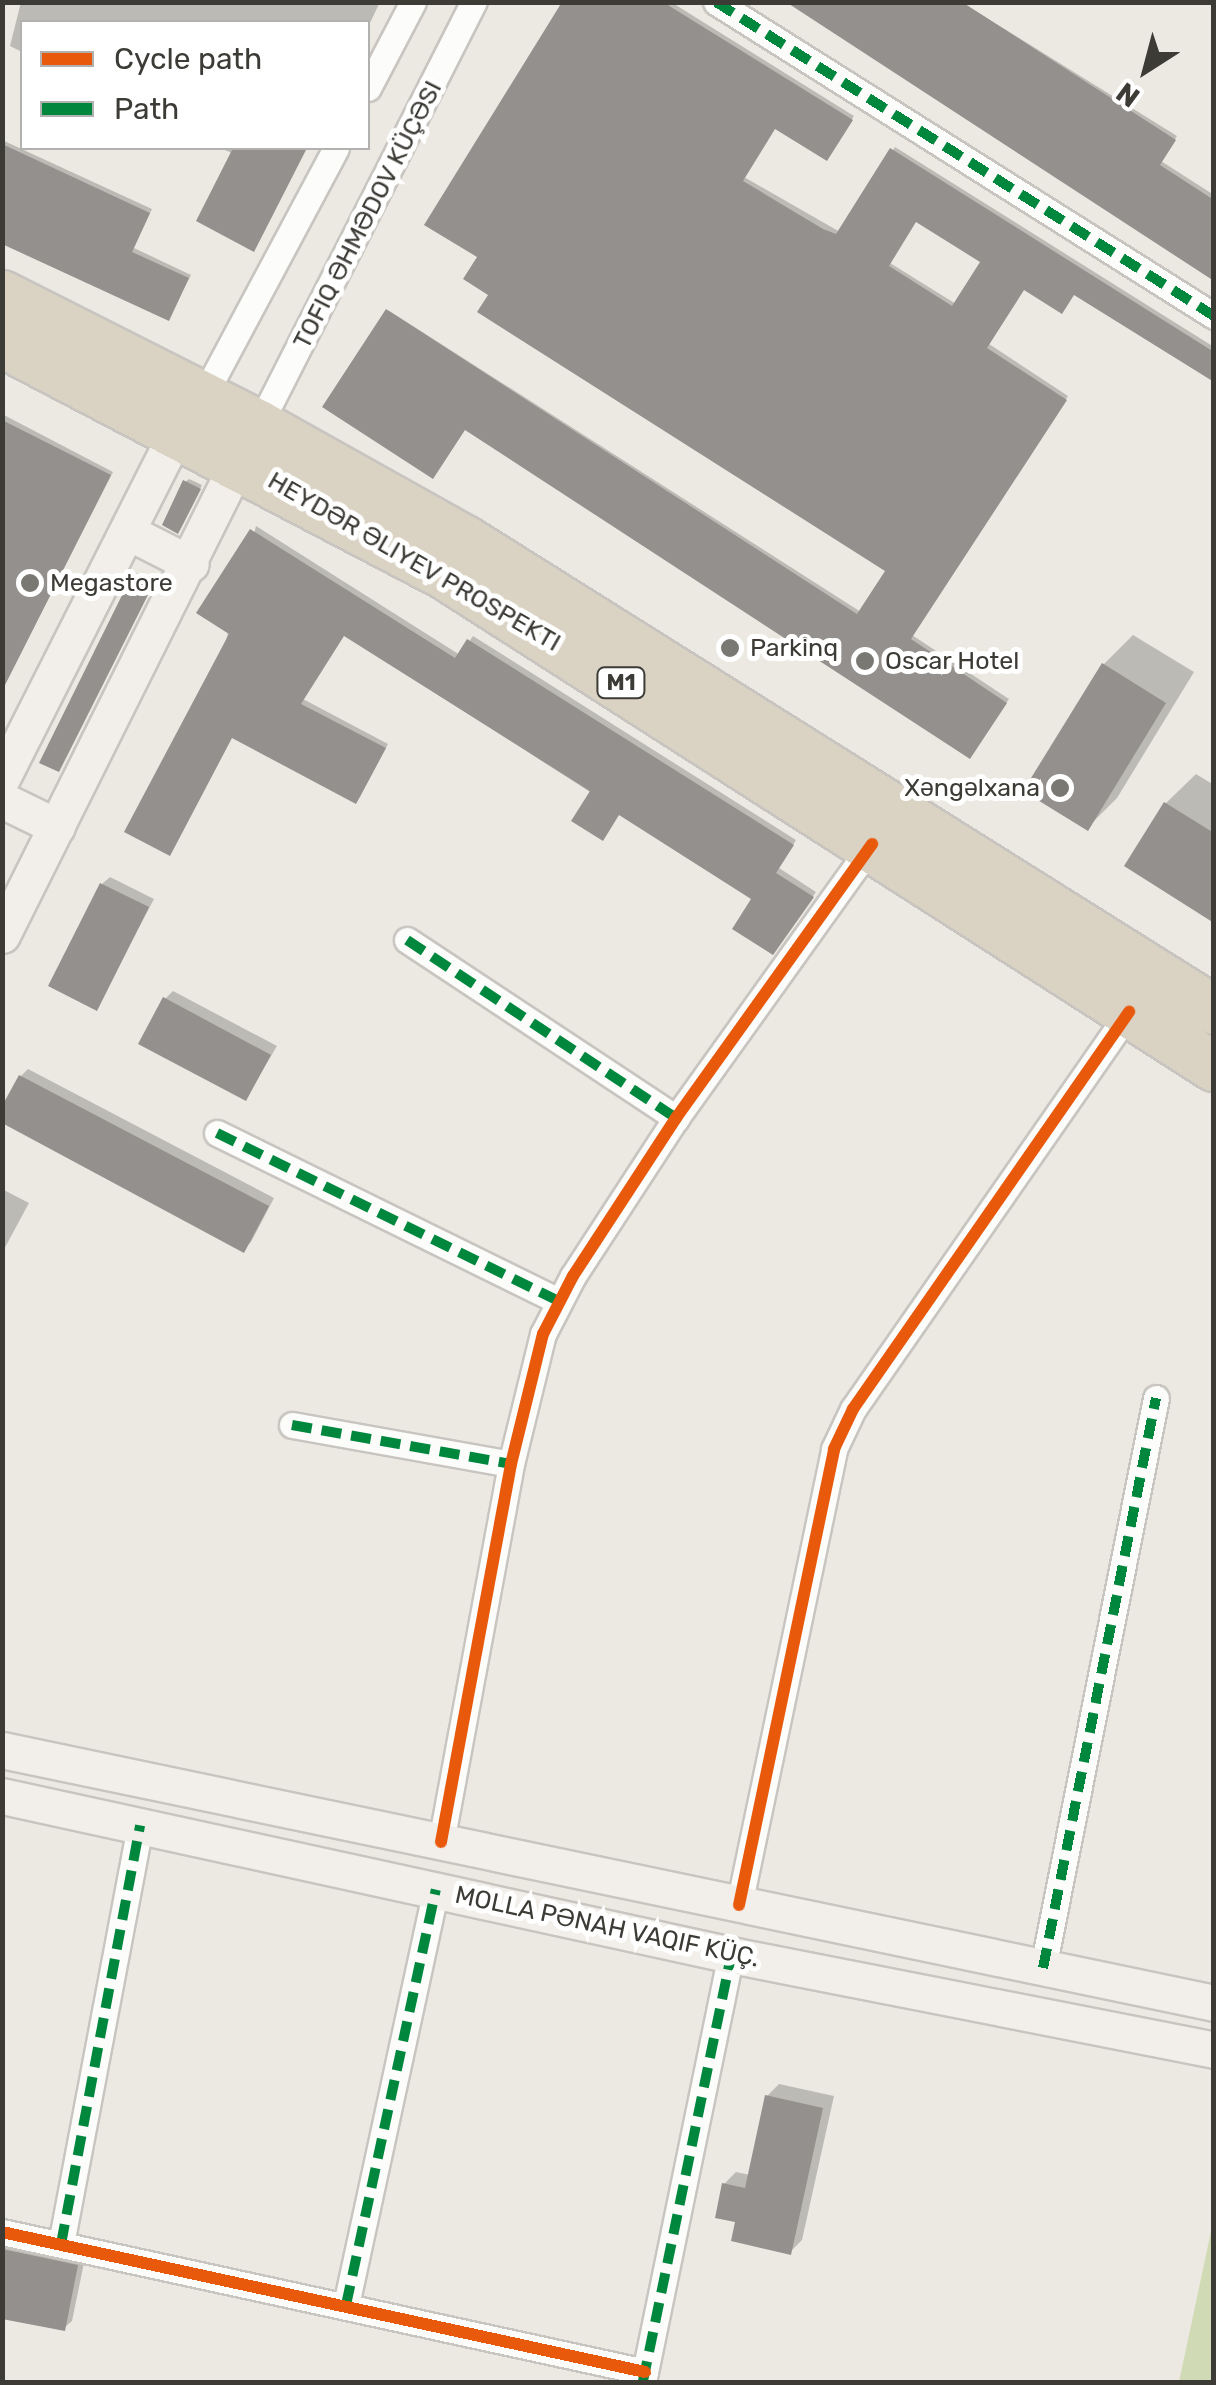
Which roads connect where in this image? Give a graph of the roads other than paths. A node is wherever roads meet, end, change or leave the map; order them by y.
1 (413, 2) edge
2 (474, 2) edge
3 (716, 2) edge
4 (370, 84) edge
5 (335, 150) edge
6 (2, 295) edge
7 (1214, 316) edge
8 (2, 343) edge
9 (191, 414) junction
10 (248, 443) junction
11 (130, 532) junction
12 (191, 564) junction
13 (2, 778) edge
14 (2, 800) edge
15 (57, 828) junction
16 (872, 844) junction
17 (2, 935) edge
18 (406, 940) dead end
19 (1214, 1010) edge
20 (1129, 1012) junction
21 (1214, 1067) edge
22 (676, 1118) junction
23 (218, 1133) dead end
24 (558, 1300) junction
25 (1156, 1398) dead end
26 (292, 1425) dead end
27 (511, 1464) junction
28 (2, 1750) edge
29 (2, 1796) edge
30 (140, 1826) junction
31 (441, 1842) junction
32 (436, 1890) junction
33 (739, 1904) junction
34 (731, 1955) junction
35 (1044, 1968) junction
36 (1214, 2002) edge
37 (1214, 2050) edge
38 (2, 2232) edge
39 (60, 2244) junction
40 (346, 2304) junction
41 (644, 2378) edge

1 - 4 street
2 - 10 street, TOFIQ ƏHMƏDOV KÜÇƏSI
3 - 7 street
5 - 9 street
6 - 9 highway, HEYDƏR ƏLIYEV PROSPEKTI / M1
8 - 9 highway, HEYDƏR ƏLIYEV PROSPEKTI / M1
9 - 10 highway, HEYDƏR ƏLIYEV PROSPEKTI / M1
9 - 11 main road
10 - 12 main road
10 - 16 highway, HEYDƏR ƏLIYEV PROSPEKTI / M1
10 - 19 highway, HEYDƏR ƏLIYEV PROSPEKTI / M1
11 - 12 main road
11 - 13 main road
12 - 15 main road
14 - 15 main road
15 - 17 main road
16 - 20 highway, HEYDƏR ƏLIYEV PROSPEKTI / M1
16 - 22 street
18 - 22 street
20 - 21 highway, HEYDƏR ƏLIYEV PROSPEKTI / M1
20 - 33 street
22 - 24 street
23 - 24 street
24 - 27 street
25 - 35 street
26 - 27 street
27 - 31 street
28 - 31 main road, MOLLA PƏNAH VAQIF KÜÇ.
29 - 30 main road, MOLLA PƏNAH VAQIF KÜÇ.
30 - 32 main road, MOLLA PƏNAH VAQIF KÜÇ.
30 - 39 street
31 - 33 main road, MOLLA PƏNAH VAQIF KÜÇ.
32 - 34 main road, MOLLA PƏNAH VAQIF KÜÇ.
32 - 40 street
33 - 35 main road, MOLLA PƏNAH VAQIF KÜÇ.
34 - 37 main road, MOLLA PƏNAH VAQIF KÜÇ.
34 - 41 street
35 - 36 main road, MOLLA PƏNAH VAQIF KÜÇ.
38 - 39 street
39 - 40 street
40 - 41 street

